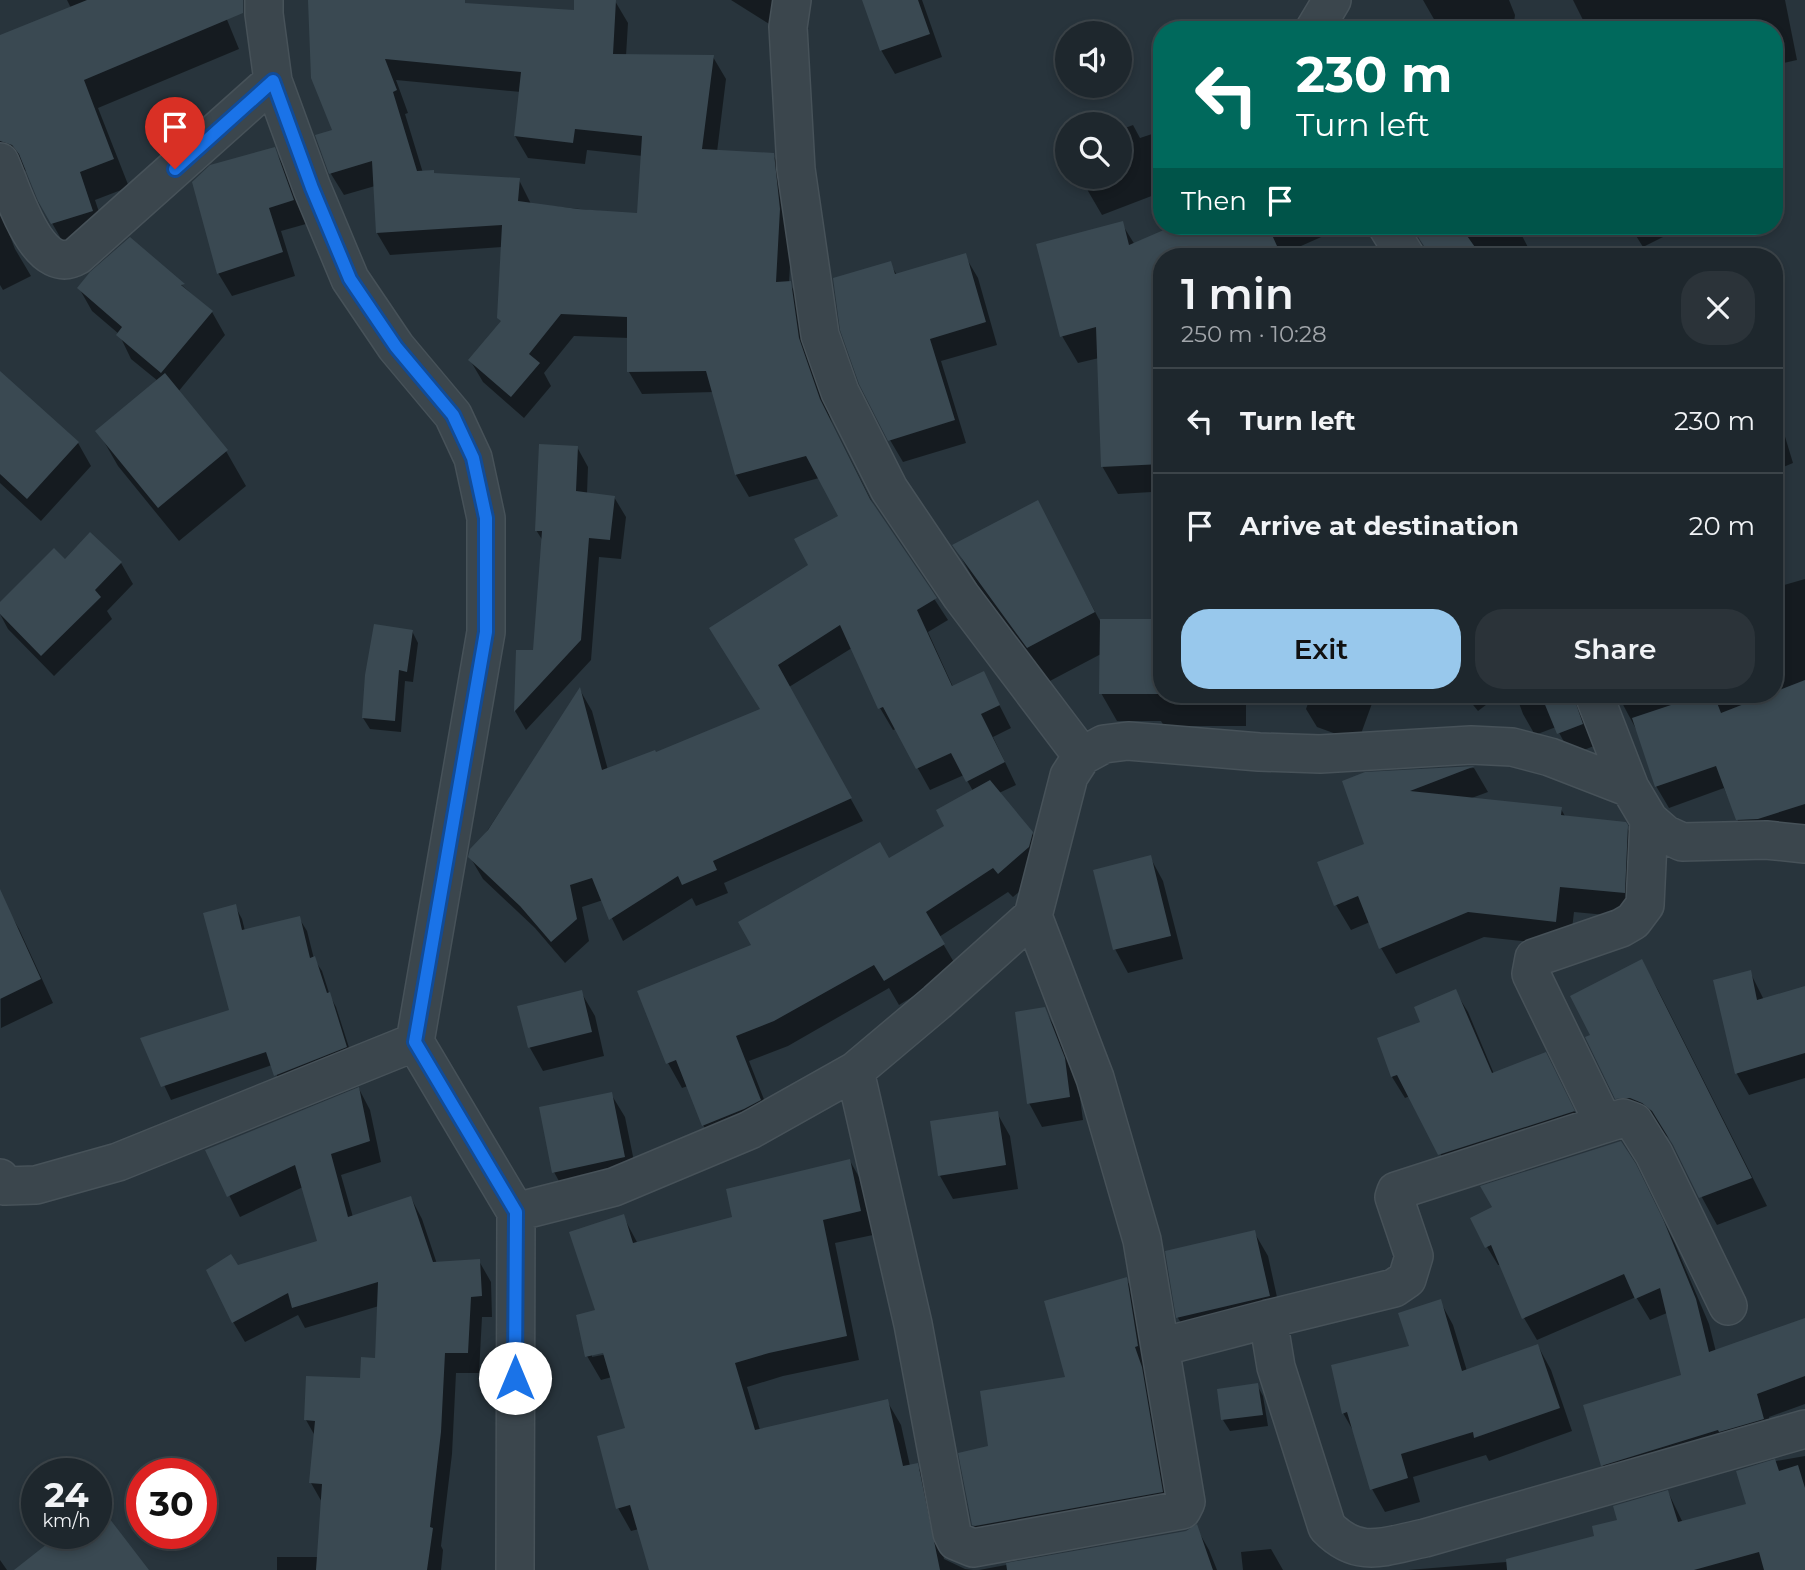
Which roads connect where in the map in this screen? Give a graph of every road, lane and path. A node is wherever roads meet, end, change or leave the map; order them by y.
1 (264, 0) edge
2 (792, 0) edge
3 (1332, 0) edge
4 (1319, 21) edge
5 (273, 81) junction
6 (0, 162) edge
7 (1597, 703) edge
8 (1082, 756) junction
9 (1630, 788) junction
10 (1649, 820) junction
11 (1805, 844) edge
12 (1033, 916) junction
13 (415, 1042) junction
14 (855, 1072) junction
15 (1604, 1124) junction
16 (2, 1184) edge
17 (516, 1212) junction
18 (1728, 1306) dead end
19 (1268, 1319) junction
20 (1161, 1347) junction
21 (1805, 1430) edge
22 (515, 1570) edge

1 - 5 street
2 - 8 street
3 - 4 street
5 - 6 street
5 - 13 street
7 - 9 street
8 - 9 street
8 - 12 street
9 - 10 street
10 - 11 street
10 - 15 street
12 - 14 street
12 - 20 street
13 - 16 street
13 - 17 street
14 - 17 street
14 - 20 street
15 - 18 street
15 - 19 street
17 - 22 street
19 - 20 street
19 - 21 street

